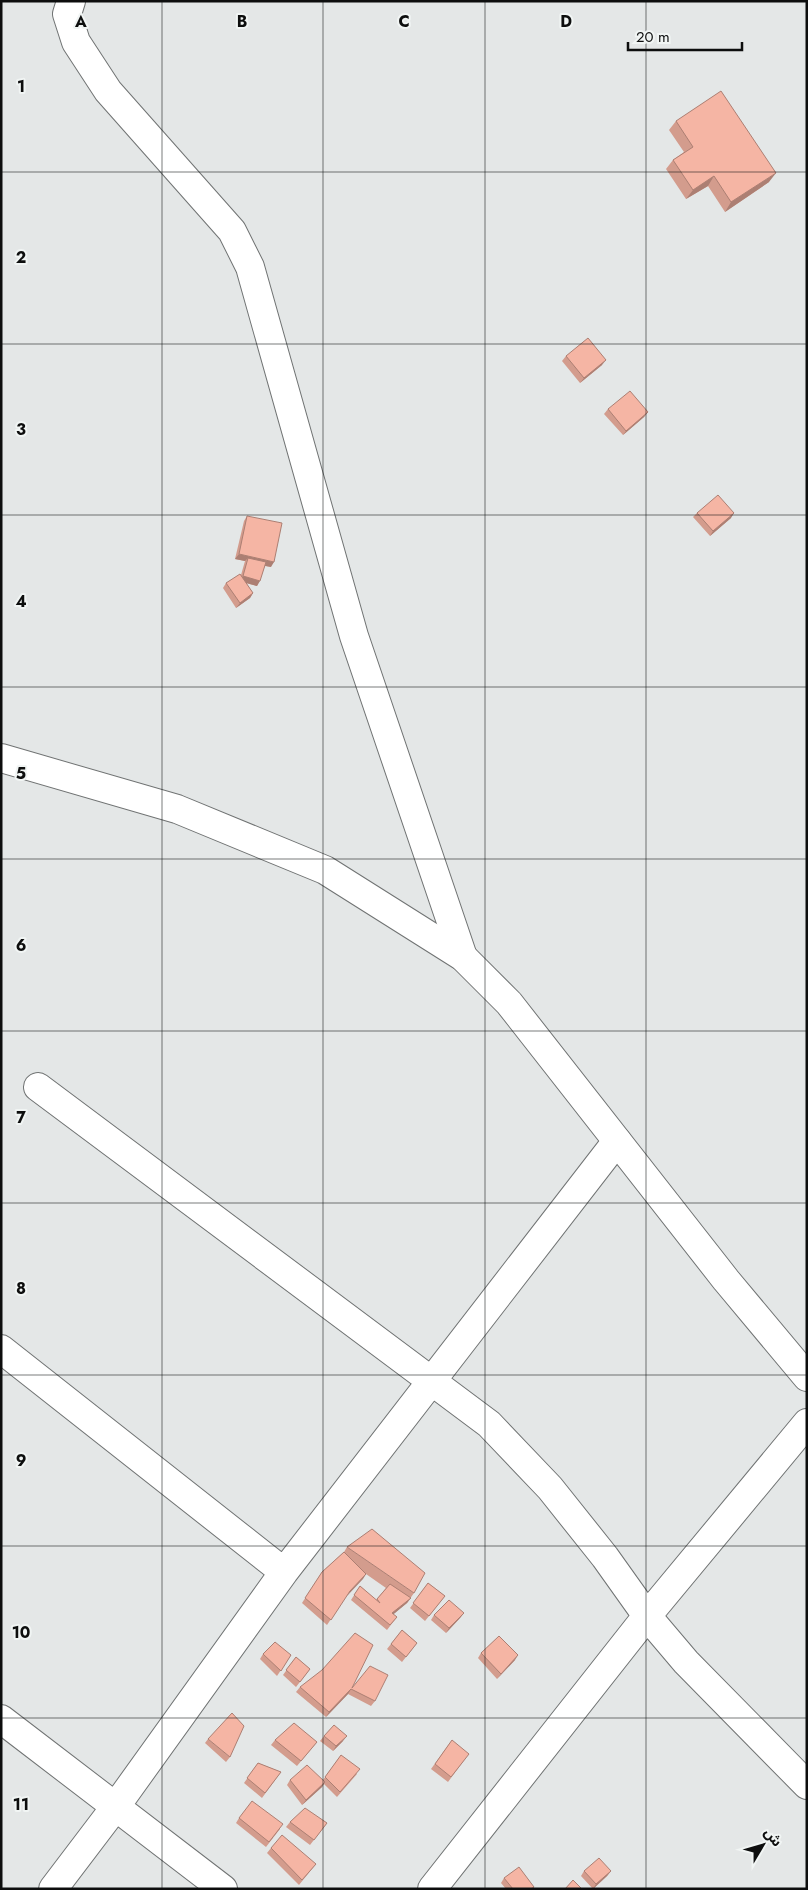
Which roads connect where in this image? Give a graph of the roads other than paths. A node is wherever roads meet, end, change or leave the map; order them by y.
1 (70, 1) edge
2 (1, 758) edge
3 (463, 957) junction
4 (38, 1087) dead end
5 (617, 1140) junction
6 (1, 1349) edge
7 (807, 1377) edge
8 (431, 1380) junction
9 (807, 1423) edge
10 (284, 1572) junction
11 (647, 1616) junction
12 (1, 1719) edge
13 (807, 1785) edge
14 (116, 1806) junction
15 (53, 1889) edge
16 (223, 1889) edge
17 (432, 1889) edge

1 - 3 street
2 - 3 street
3 - 5 street
4 - 8 street
5 - 7 street
5 - 8 street
6 - 10 street
8 - 10 street
8 - 11 street
9 - 11 street
10 - 14 street
11 - 13 street
11 - 17 street
12 - 14 street
14 - 15 street
14 - 16 street

